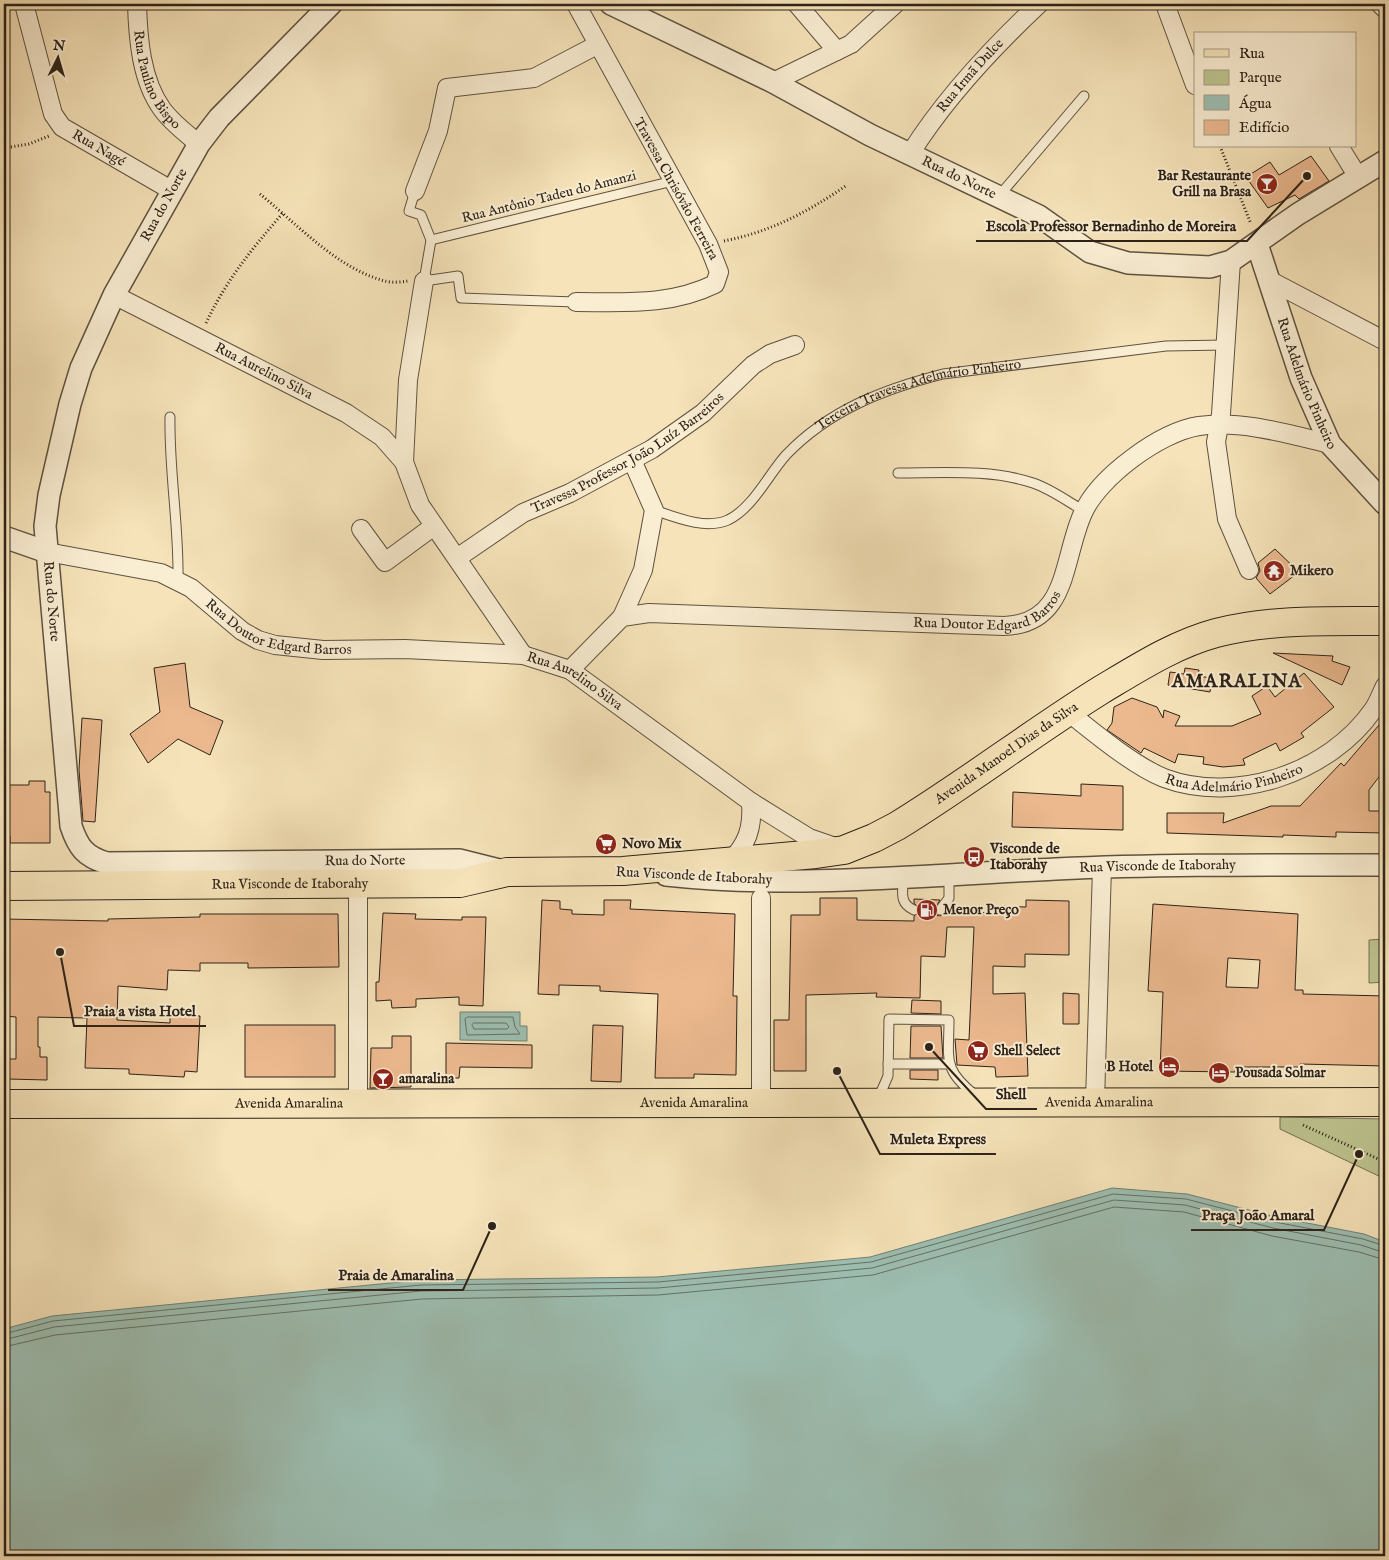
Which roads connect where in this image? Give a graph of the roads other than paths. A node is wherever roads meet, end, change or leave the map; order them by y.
1 (24, 4) edge
2 (137, 4) edge
3 (331, 4) edge
4 (576, 4) edge
5 (611, 4) edge
6 (797, 4) edge
7 (895, 4) edge
8 (1039, 4) edge
9 (1165, 4) edge
10 (1380, 4) edge
11 (1385, 9) edge
12 (597, 44) junction
13 (837, 51) junction
14 (773, 82) junction
15 (1194, 82) edge
16 (1084, 96) dead end
17 (199, 144) junction
18 (1340, 148) edge
19 (910, 154) junction
20 (1385, 161) edge
21 (1358, 177) junction
22 (673, 182) junction
23 (171, 190) junction
24 (415, 191) joint
25 (999, 196) junction
26 (431, 240) junction
27 (1256, 244) junction
28 (1232, 261) junction
29 (1269, 280) junction
30 (424, 281) junction
31 (114, 295) junction
32 (576, 302) joint
33 (1385, 340) edge
34 (796, 345) dead end
35 (1225, 345) junction
36 (170, 417) dead end
37 (1219, 425) junction
38 (1330, 444) junction
39 (632, 460) junction
40 (404, 462) junction
41 (898, 473) dead end
42 (1385, 504) edge
43 (654, 510) junction
44 (1084, 511) junction
45 (434, 526) junction
46 (361, 529) dead end
47 (4, 537) edge
48 (47, 552) junction
49 (457, 558) junction
50 (1249, 570) dead end
51 (178, 580) junction
52 (622, 617) junction
53 (1385, 621) edge
54 (523, 654) junction
55 (570, 670) junction
56 (1385, 686) edge
57 (1068, 711) junction
58 (750, 802) junction
59 (844, 850) junction
60 (729, 863) junction
61 (1385, 865) edge
62 (1102, 867) junction
63 (623, 871) junction
64 (507, 872) junction
65 (949, 875) junction
66 (903, 878) junction
67 (358, 884) junction
68 (4, 886) edge
69 (761, 898) dead end
70 (914, 910) dead end
71 (940, 910) dead end
72 (888, 1064) junction
73 (948, 1064) junction
74 (761, 1102) junction
75 (877, 1102) junction
76 (984, 1102) junction
77 (1095, 1102) junction
78 (1385, 1102) edge
79 (4, 1104) edge
80 (358, 1104) junction

1 - 23 street, Rua Nagé
2 - 17 street, Rua Paulino Bispo
3 - 17 street, Rua do Norte
4 - 12 street, Travessa Chrisóvâo Ferreira
5 - 14 street, Rua do Norte
6 - 13 street
7 - 13 street
8 - 19 street, Rua Irmã Dulce
9 - 15 street
10 - 11 street
12 - 22 street, Travessa Chrisóvâo Ferreira
12 - 24 street
13 - 14 street
14 - 19 street, Rua do Norte
16 - 25 lane
17 - 23 street, Rua do Norte
18 - 21 street
19 - 25 street, Rua do Norte
20 - 21 street, Rua do Norte
21 - 27 street, Rua do Norte
22 - 26 lane, Rua Antônio Tadeu do Amanzi
22 - 32 street, Travessa Chrisóvâo Ferreira
23 - 31 street, Rua do Norte
24 - 26 lane
25 - 28 street, Rua do Norte
26 - 30 lane
27 - 28 street, Rua do Norte
27 - 29 street, Rua Adelmário Pinheiro
28 - 35 street
29 - 33 street
29 - 38 street, Rua Adelmário Pinheiro
30 - 32 lane, Travessa Chrisóvâo Ferreira
30 - 40 street, Rua Aurelino Silva
31 - 40 street, Rua Aurelino Silva
31 - 48 street, Rua do Norte
34 - 39 street, Travessa Professor João Luíz Barreiros
35 - 37 street
35 - 43 lane, Terceira Travessa Adelmário Pinheiro
36 - 51 lane
37 - 38 street, Rua Doutor Edgard Barros
37 - 44 street, Rua Doutor Edgard Barros
37 - 50 street
38 - 42 street, Rua Adelmário Pinheiro
39 - 43 street
39 - 49 street, Travessa Professor João Luíz Barreiros
40 - 45 street, Rua Aurelino Silva
41 - 44 lane
43 - 52 street
44 - 52 street, Rua Doutor Edgard Barros
45 - 46 street
45 - 49 street, Rua Aurelino Silva
47 - 48 street
48 - 51 street, Rua Doutor Edgard Barros
48 - 64 street, Rua do Norte
49 - 54 street, Rua Aurelino Silva
51 - 54 street, Rua Doutor Edgard Barros
52 - 55 street
53 - 57 main road, Avenida Manoel Dias da Silva
54 - 55 street, Rua Aurelino Silva
55 - 58 street, Rua Aurelino Silva
56 - 57 street, Rua Adelmário Pinheiro
57 - 59 main road, Avenida Manoel Dias da Silva
58 - 59 street, Rua Aurelino Silva
58 - 60 street
59 - 60 main road, Avenida Manoel Dias da Silva
60 - 63 main road, Avenida Manoel Dias da Silva
61 - 62 street, Rua Visconde de Itaborahy
62 - 65 street, Rua Visconde de Itaborahy
62 - 77 street
63 - 64 main road, Rua Visconde de Itaborahy
63 - 66 street, Rua Visconde de Itaborahy
64 - 67 main road, Rua Visconde de Itaborahy
65 - 66 street, Rua Visconde de Itaborahy
65 - 71 lane
66 - 70 lane
67 - 68 main road, Rua Visconde de Itaborahy
67 - 80 street
69 - 74 street
72 - 73 lane
72 - 73 lane
72 - 75 lane
73 - 76 lane
74 - 75 main road, Avenida Amaralina
74 - 80 main road, Avenida Amaralina
75 - 76 main road, Avenida Amaralina
76 - 77 main road, Avenida Amaralina
77 - 78 main road, Avenida Amaralina
79 - 80 main road, Avenida Amaralina

